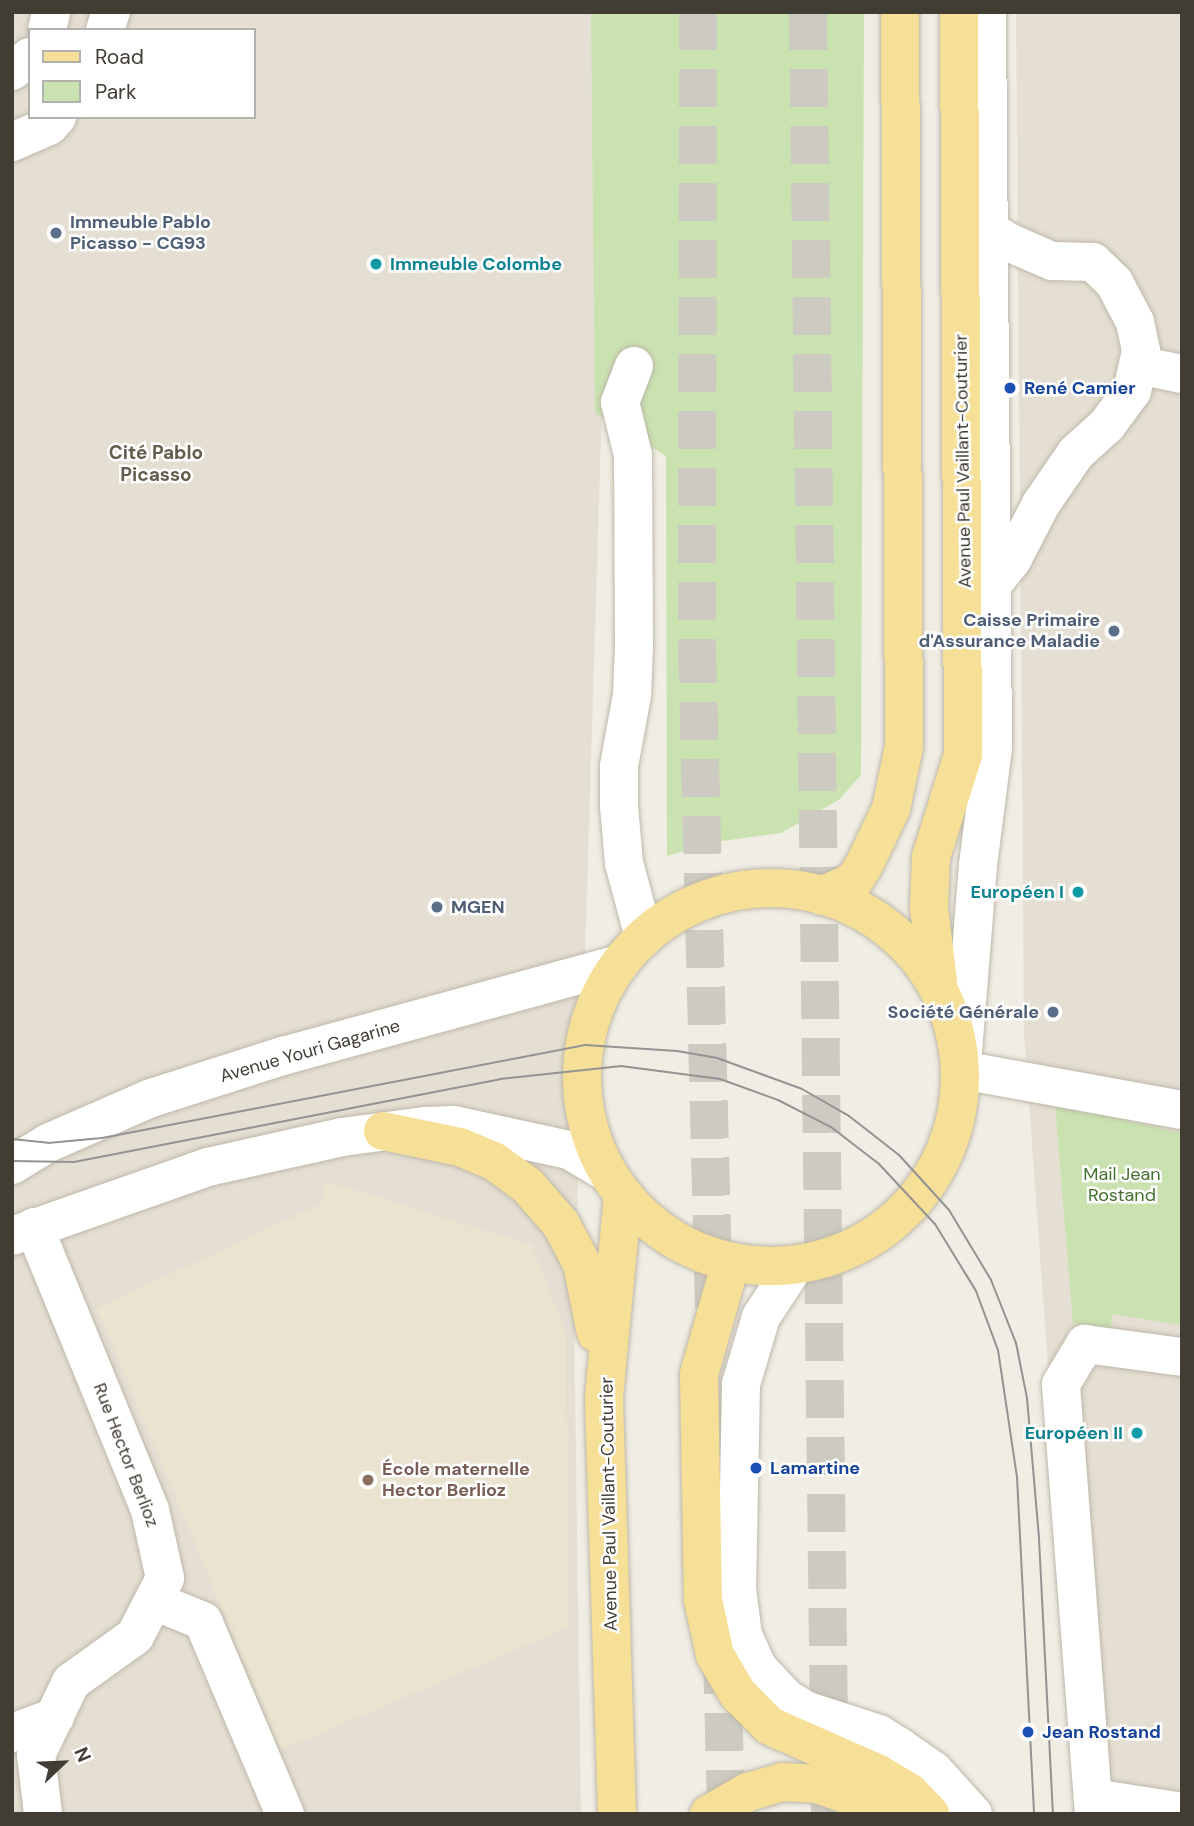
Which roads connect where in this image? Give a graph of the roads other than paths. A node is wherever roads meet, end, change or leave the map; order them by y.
1 (900, 12) edge
2 (959, 12) edge
3 (987, 12) edge
4 (28, 59) edge
5 (12, 71) edge
6 (55, 119) edge
7 (12, 142) edge
8 (959, 208) junction
9 (989, 230) junction
10 (1138, 365) junction
11 (634, 366) dead end
12 (1182, 374) edge
13 (993, 581) junction
14 (965, 625) junction
15 (822, 896) junction
16 (632, 951) junction
17 (939, 988) junction
18 (962, 1067) junction
19 (1182, 1110) edge
20 (383, 1131) junction
21 (12, 1165) edge
22 (615, 1184) junction
23 (20, 1225) edge
24 (731, 1262) junction
25 (795, 1265) junction
26 (1182, 1357) edge
27 (604, 1397) junction
28 (154, 1601) junction
29 (55, 1717) junction
30 (12, 1733) edge
31 (1094, 1806) edge
32 (1182, 1812) edge
33 (43, 1814) edge
34 (285, 1814) edge
35 (617, 1814) edge
36 (709, 1814) edge
37 (884, 1814) edge
38 (930, 1814) edge
39 (973, 1814) edge

1 - 15 main road
2 - 8 main road, Avenue Paul Vaillant-Couturier
3 - 9 street, Avenue Paul Vaillant-Couturier
4 - 5 street
6 - 7 street
8 - 9 street
8 - 14 main road, Avenue Paul Vaillant-Couturier
9 - 10 street
9 - 13 street, Avenue Paul Vaillant-Couturier
10 - 12 street
10 - 13 street
11 - 16 street
13 - 14 street
13 - 18 street, Avenue Paul Vaillant-Couturier
14 - 17 main road, Avenue Paul Vaillant-Couturier
15 - 16 main road, Avenue Paul Vaillant-Couturier
15 - 17 main road, Avenue Paul Vaillant-Couturier
16 - 21 street, Avenue Youri Gagarine
16 - 22 main road, Avenue Paul Vaillant-Couturier
17 - 18 main road, Avenue Paul Vaillant-Couturier
18 - 19 street
18 - 25 main road, Avenue Paul Vaillant-Couturier
20 - 22 street
20 - 23 street
20 - 27 main road
22 - 24 main road, Avenue Paul Vaillant-Couturier
22 - 27 main road, Avenue Paul Vaillant-Couturier
23 - 28 street, Rue Hector Berlioz
24 - 25 main road, Avenue Paul Vaillant-Couturier
24 - 38 main road
25 - 39 street
26 - 31 street
27 - 35 main road, Avenue Paul Vaillant-Couturier
28 - 29 street, Rue Hector Berlioz
28 - 34 street
29 - 30 street
29 - 33 street, Rue Hector Berlioz
31 - 32 street
36 - 37 main road

